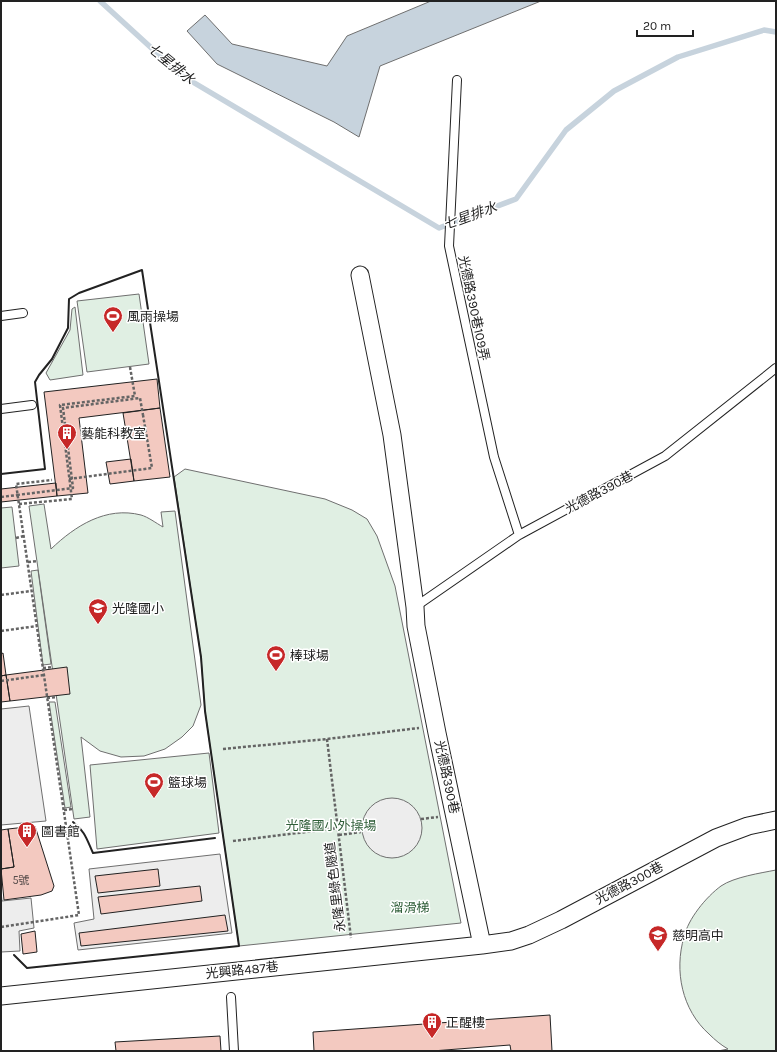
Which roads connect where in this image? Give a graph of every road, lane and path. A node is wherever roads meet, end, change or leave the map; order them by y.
1 (457, 80) dead end
2 (360, 275) dead end
3 (23, 313) dead end
4 (1, 316) edge
5 (130, 366) dead end
6 (776, 368) edge
7 (32, 405) dead end
8 (1, 409) edge
9 (69, 479) junction
10 (52, 480) dead end
11 (17, 495) junction
12 (1, 497) edge
13 (19, 504) junction
14 (519, 535) junction
15 (24, 536) junction
16 (16, 538) dead end
17 (38, 561) dead end
18 (28, 562) junction
19 (31, 591) junction
20 (1, 595) edge
21 (415, 607) junction
22 (37, 626) junction
23 (1, 631) edge
24 (53, 667) dead end
25 (43, 668) junction
26 (44, 675) junction
27 (1, 681) edge
28 (57, 697) dead end
29 (47, 698) junction
30 (420, 728) dead end
31 (327, 739) junction
32 (223, 749) dead end
33 (73, 809) dead end
34 (64, 810) junction
35 (440, 817) dead end
36 (421, 819) dead end
37 (776, 820) edge
38 (338, 828) junction
39 (361, 832) dead end
40 (338, 835) junction
41 (233, 841) dead end
42 (1, 927) edge
43 (351, 938) dead end
44 (482, 945) junction
45 (1, 996) edge
46 (231, 997) dead end
47 (234, 1051) edge

1 - 14 lane, 光德路390巷109弄
2 - 21 street, 光德路390巷
3 - 4 lane
5 - 9 path
6 - 14 lane, 光德路390巷
7 - 8 lane
9 - 11 path, bridge
9 - 13 path
10 - 11 path
11 - 12 path
11 - 13 path
13 - 15 path
14 - 21 lane, 光德路390巷
15 - 16 path
15 - 18 path
17 - 18 path
18 - 19 path
19 - 20 path
19 - 22 path
21 - 44 street, 光德路390巷
22 - 23 path
22 - 25 path
24 - 25 path
25 - 26 path
26 - 27 path
26 - 29 path
28 - 29 path
29 - 34 path
30 - 31 path
31 - 32 path
31 - 38 path, 永隆里綠色隧道
33 - 34 path
34 - 42 path
35 - 36 path
37 - 44 street, 光德路300巷
38 - 40 path, 永隆里綠色隧道
38 - 41 path
39 - 40 path
40 - 43 path, 永隆里綠色隧道
44 - 45 street, 光興路487巷
46 - 47 lane

